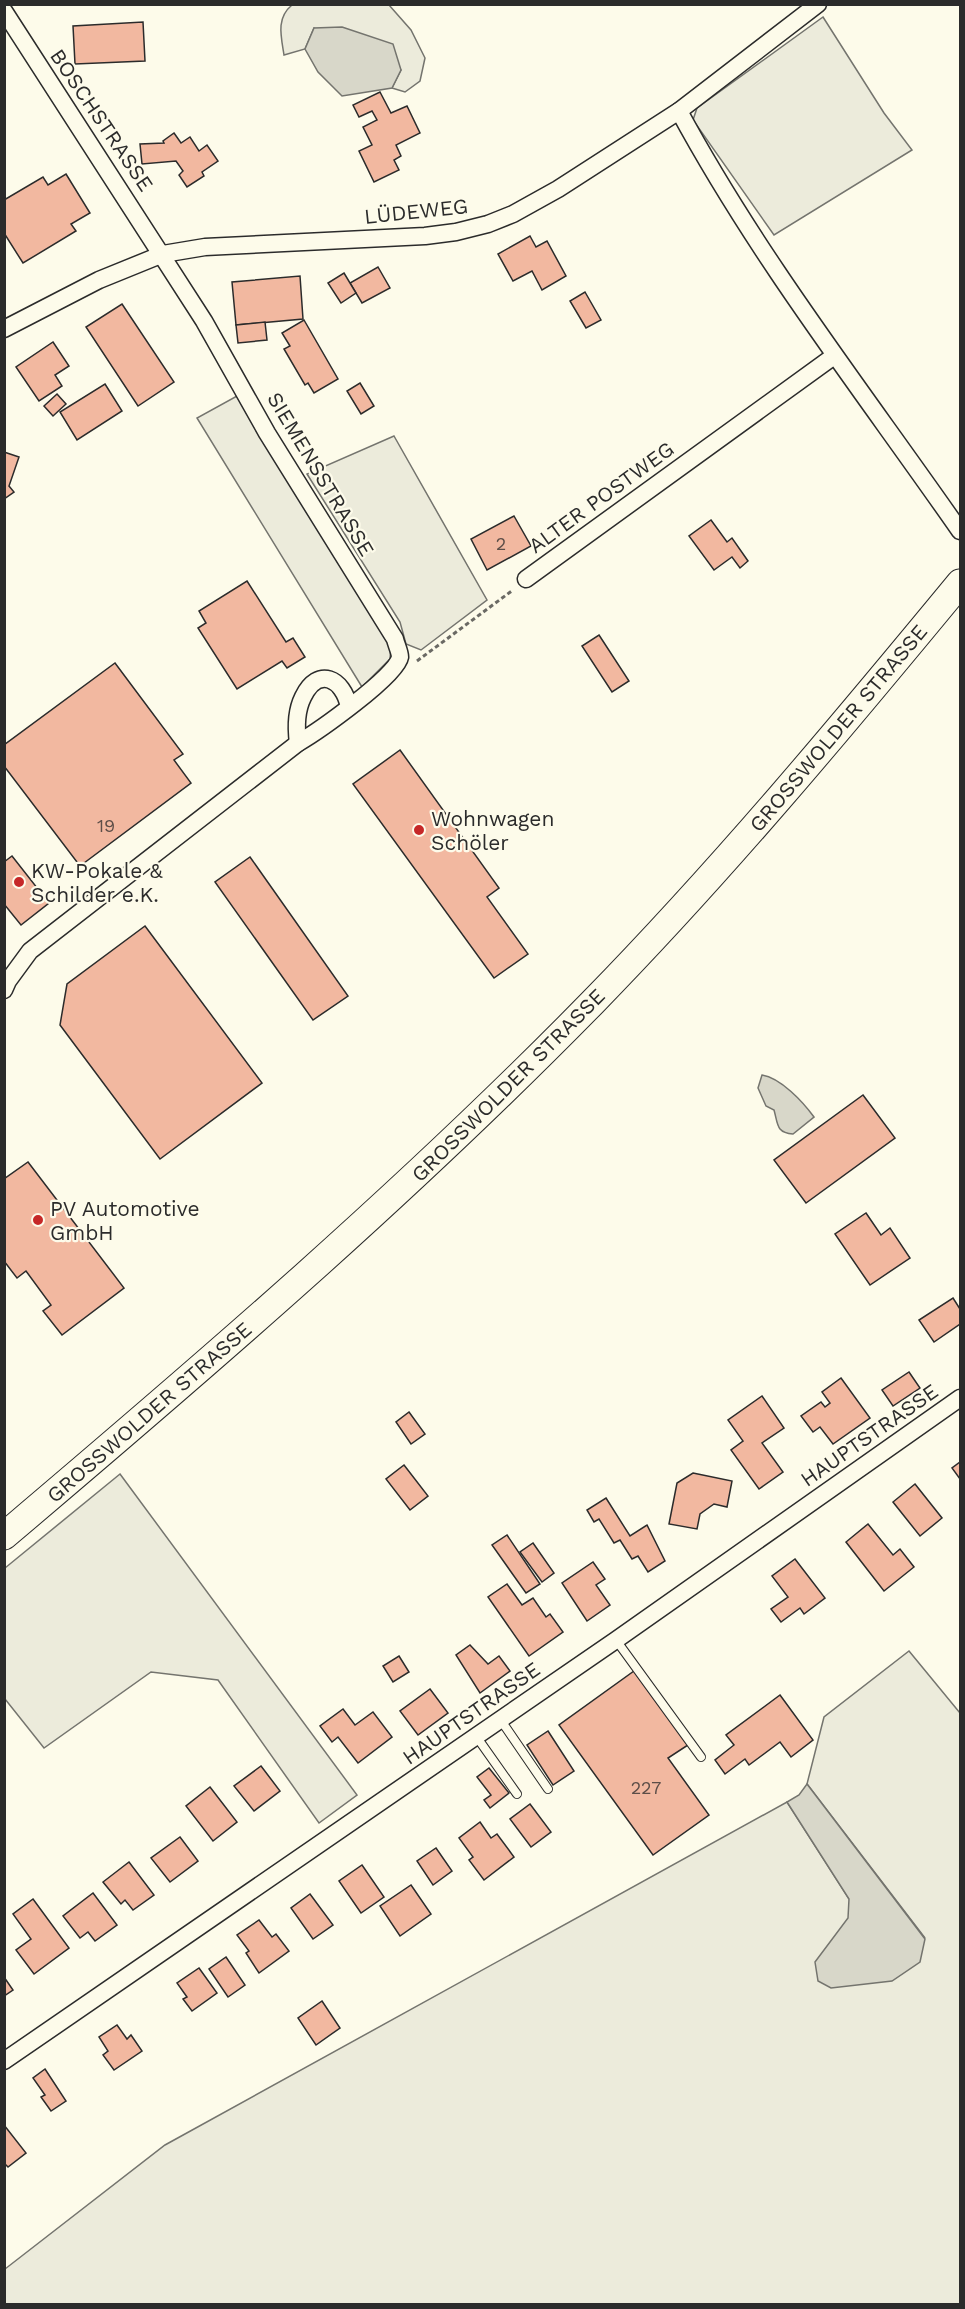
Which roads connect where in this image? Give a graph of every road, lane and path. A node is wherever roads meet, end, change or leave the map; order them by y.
1 (818, 4) edge
2 (4, 11) edge
3 (679, 111) junction
4 (163, 254) junction
5 (4, 329) edge
6 (834, 356) junction
7 (960, 531) edge
8 (526, 579) joint
9 (960, 583) edge
10 (393, 671) junction
11 (348, 707) junction
12 (298, 743) junction
13 (4, 990) edge
14 (960, 1398) edge
15 (4, 1536) edge
16 (616, 1640) junction
17 (500, 1719) junction
18 (476, 1736) junction
19 (701, 1757) dead end
20 (548, 1789) dead end
21 (517, 1794) dead end
22 (4, 2061) edge

1 - 3 street, LÜDEWEG
2 - 4 street, BOSCHSTRASSE
3 - 4 street, LÜDEWEG
3 - 6 street
4 - 5 street, LÜDEWEG
4 - 10 street, SIEMENSSTRASSE
6 - 7 street
6 - 8 street, ALTER POSTWEG
8 - 10 path, ALTER POSTWEG
9 - 15 main road, GROSSWOLDER STRASSE
10 - 11 street
11 - 12 street
11 - 12 street
12 - 13 street
14 - 16 street, HAUPTSTRASSE
16 - 17 street, HAUPTSTRASSE
16 - 19 lane
17 - 18 street, HAUPTSTRASSE
17 - 20 lane
18 - 21 lane
18 - 22 street, HAUPTSTRASSE

